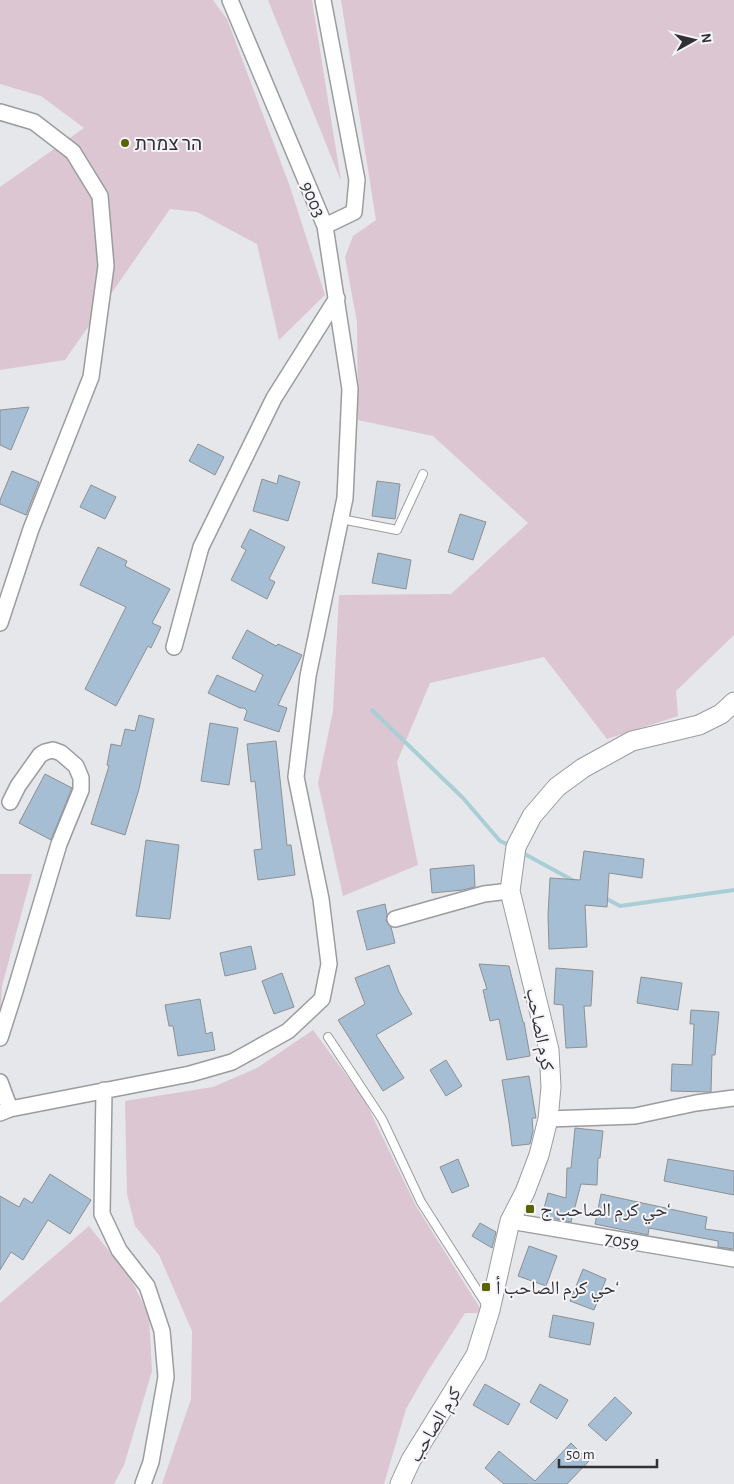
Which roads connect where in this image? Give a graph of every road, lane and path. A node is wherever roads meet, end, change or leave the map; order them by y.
1 (230, 0) edge
2 (323, 0) edge
3 (0, 112) edge
4 (325, 226) junction
5 (337, 298) junction
6 (423, 474) dead end
7 (341, 519) junction
8 (0, 623) edge
9 (174, 647) dead end
10 (734, 702) edge
11 (10, 802) dead end
12 (510, 891) junction
13 (395, 919) dead end
14 (328, 1037) dead end
15 (0, 1038) edge
16 (0, 1082) edge
17 (104, 1090) junction
18 (734, 1098) edge
19 (5, 1111) edge
20 (548, 1119) junction
21 (510, 1221) junction
22 (734, 1259) edge
23 (490, 1310) junction
24 (143, 1484) edge
25 (400, 1484) edge

1 - 4 street, 9003
2 - 4 street, 9003
3 - 8 street
4 - 5 street
5 - 7 street
5 - 9 street
6 - 7 lane
7 - 17 street
10 - 12 street, كرم الصاحب
11 - 15 street
12 - 13 street
12 - 20 street, كرم الصاحب
14 - 23 lane
16 - 19 street
17 - 19 street
17 - 24 street
18 - 20 street
20 - 21 street, كرم الصاحب
21 - 22 street, 7059
21 - 23 street, كرم الصاحب
23 - 25 street, كرم الصاحب

